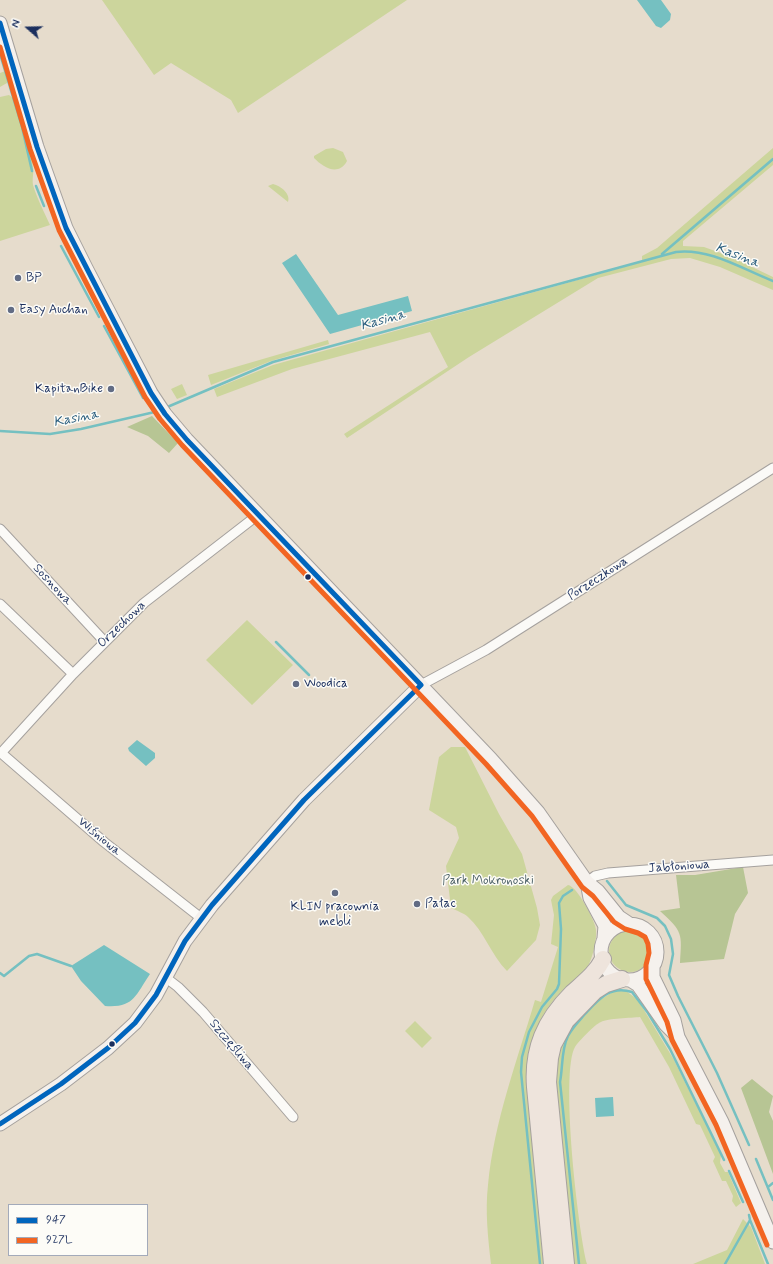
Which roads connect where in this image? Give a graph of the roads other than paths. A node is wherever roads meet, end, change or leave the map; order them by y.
1 (0, 23) edge
2 (773, 468) edge
3 (259, 514) junction
4 (0, 529) edge
5 (0, 604) edge
6 (104, 641) junction
7 (73, 674) junction
8 (421, 685) junction
9 (0, 752) edge
10 (773, 860) edge
11 (587, 882) junction
12 (201, 918) junction
13 (628, 923) junction
14 (604, 938) junction
15 (603, 959) junction
16 (653, 966) junction
17 (165, 977) junction
18 (626, 980) junction
19 (678, 1037) junction
20 (293, 1117) dead end
21 (0, 1124) edge
22 (773, 1242) edge
23 (552, 1264) edge
24 (566, 1264) edge

1 - 3 main road
2 - 8 street, Porzeczkowa
3 - 6 street, Orzechowa
3 - 8 main road
4 - 6 street, Sosnowa
5 - 7 street
6 - 7 street, Orzechowa
7 - 9 street, Orzechowa
8 - 11 main road
8 - 12 main road
9 - 12 street, Wiśniowa
10 - 11 street, Jabłoniowa
11 - 13 main road
11 - 14 main road
12 - 17 main road
13 - 14 main road
13 - 16 main road
14 - 15 main road
15 - 18 main road
15 - 23 highway
16 - 18 main road
16 - 19 main road
17 - 20 street, Szczęśliwa
17 - 21 main road
18 - 19 main road
18 - 24 highway
19 - 22 main road

